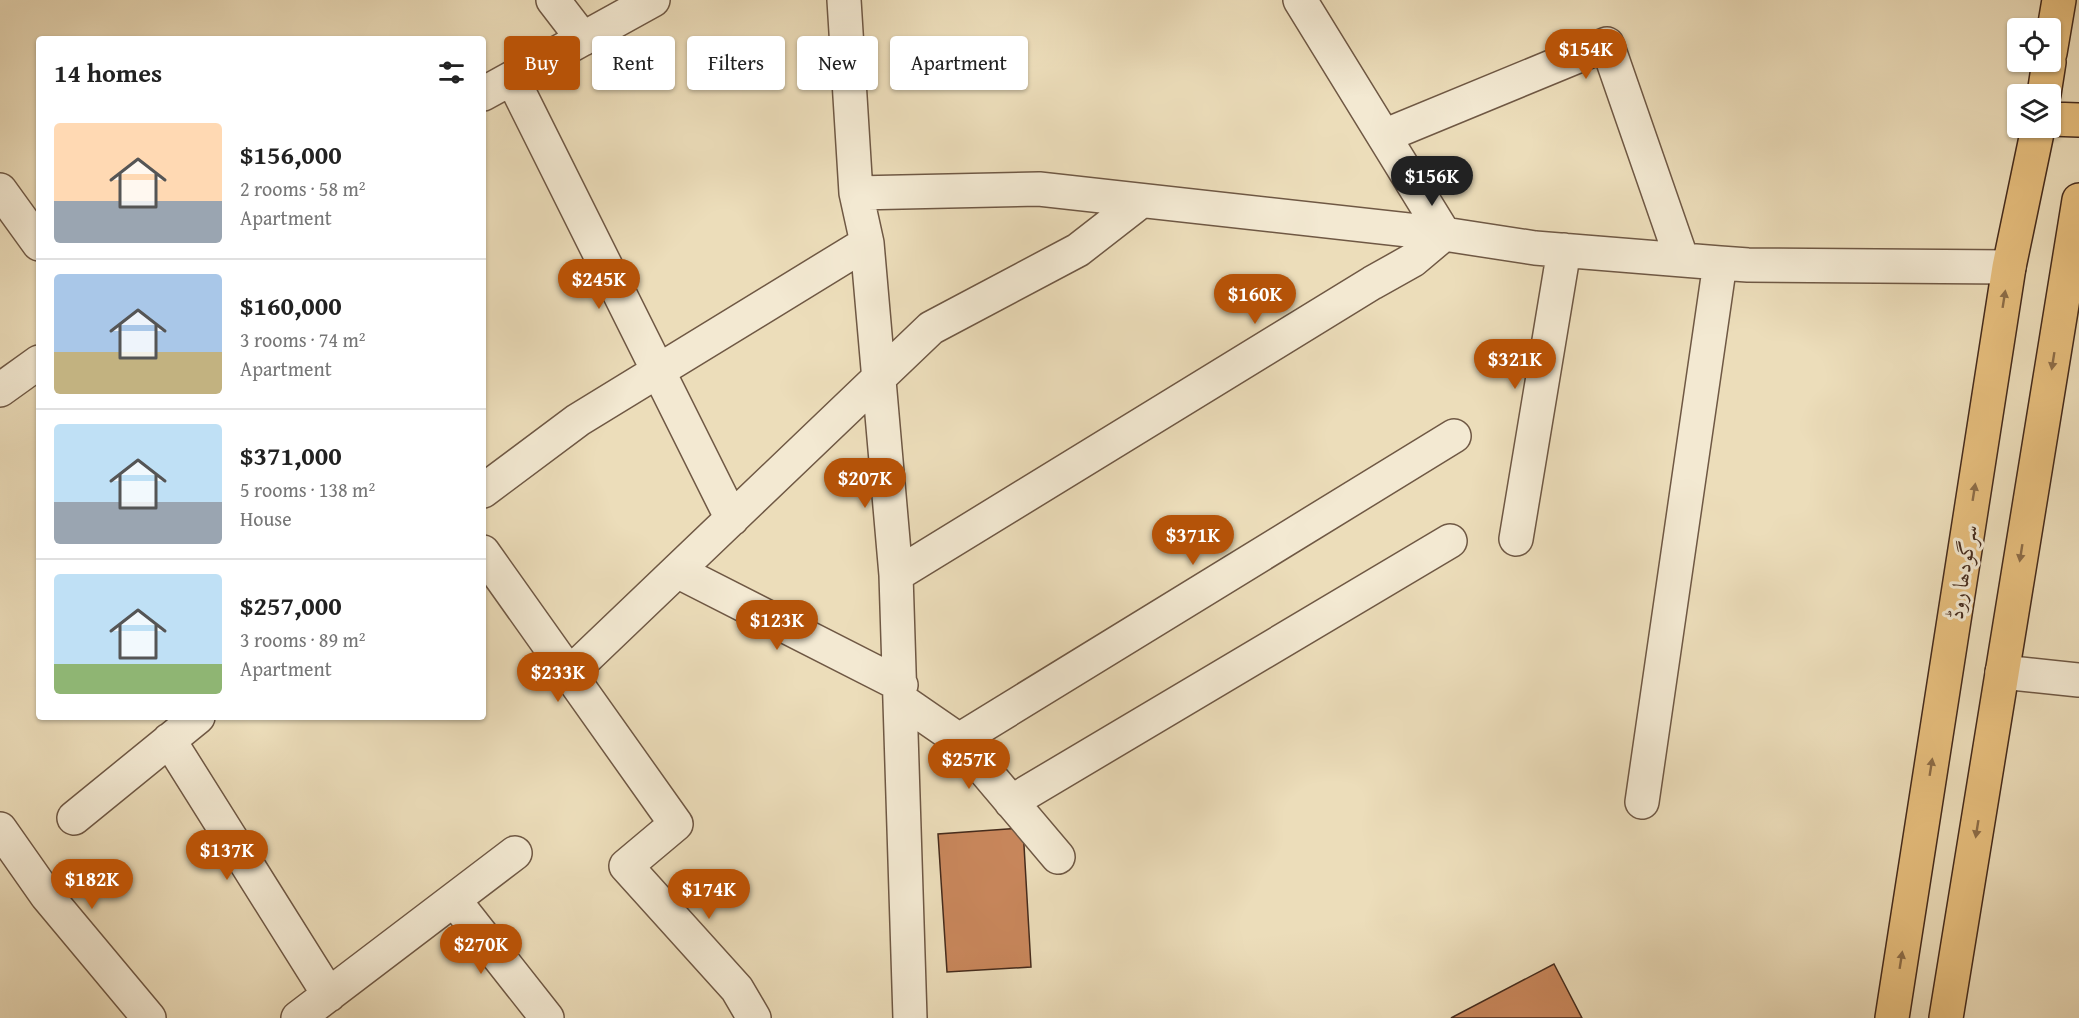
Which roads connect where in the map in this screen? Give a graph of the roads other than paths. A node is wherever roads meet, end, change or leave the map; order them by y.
1 (553, 0) edge
2 (653, 0) edge
3 (844, 0) edge
4 (1300, 0) edge
5 (2059, 0) edge
6 (2056, 18) edge
7 (583, 39) junction
8 (580, 41) edge
9 (504, 82) edge
10 (518, 90) edge
11 (486, 92) edge
12 (2061, 119) edge
13 (2079, 120) edge
14 (1384, 136) junction
15 (2036, 138) edge
16 (0, 190) edge
17 (856, 193) junction
18 (1141, 201) junction
19 (2077, 220) edge
20 (1444, 234) junction
21 (36, 240) edge
22 (867, 243) junction
23 (1564, 250) junction
24 (1682, 260) junction
25 (1720, 263) junction
26 (2009, 267) junction
27 (36, 364) edge
28 (658, 371) junction
29 (879, 378) junction
30 (0, 390) edge
31 (1454, 436) dead end
32 (486, 489) edge
33 (732, 519) junction
34 (1516, 539) dead end
35 (1450, 541) dead end
36 (486, 556) edge
37 (677, 571) junction
38 (896, 575) junction
39 (2002, 672) junction
40 (569, 674) junction
41 (2079, 680) edge
42 (901, 693) junction
43 (194, 720) edge
44 (169, 740) junction
45 (959, 740) junction
46 (1011, 802) junction
47 (1642, 802) dead end
48 (74, 818) dead end
49 (0, 829) edge
50 (515, 853) dead end
51 (1058, 857) dead end
52 (454, 900) junction
53 (329, 995) junction
54 (149, 1018) edge
55 (298, 1018) edge
56 (547, 1018) edge
57 (754, 1018) edge
58 (910, 1018) edge
59 (1892, 1018) edge
60 (1946, 1018) edge

1 - 7 street
2 - 7 street
3 - 17 street
4 - 14 street
5 - 6 highway
7 - 8 street
9 - 11 street
10 - 28 street
12 - 13 highway
14 - 20 street
14 - 24 street
15 - 26 highway, سرگودھا روڈ
16 - 21 street
17 - 18 street
17 - 22 street
18 - 20 street
18 - 29 street
19 -> 39 highway
20 - 23 street
20 - 38 street
22 - 28 street
22 - 29 street
23 - 24 street
23 - 34 street
24 - 25 street
25 - 26 street
25 - 47 street
59 -> 26 highway, سرگودھا روڈ
27 - 30 street
28 - 32 street
28 - 33 street
29 - 33 street
29 - 38 street
31 - 45 street
33 - 37 street
35 - 46 street
36 - 40 street
37 - 40 street
37 - 42 street
38 - 42 street
39 - 41 street
39 -> 60 highway
40 - 57 street
42 - 45 street
42 - 58 street
43 - 44 street
44 - 48 street
44 - 53 street
45 - 46 street
46 - 51 street
49 - 54 street
50 - 52 street
52 - 53 street
52 - 56 street
53 - 55 street

